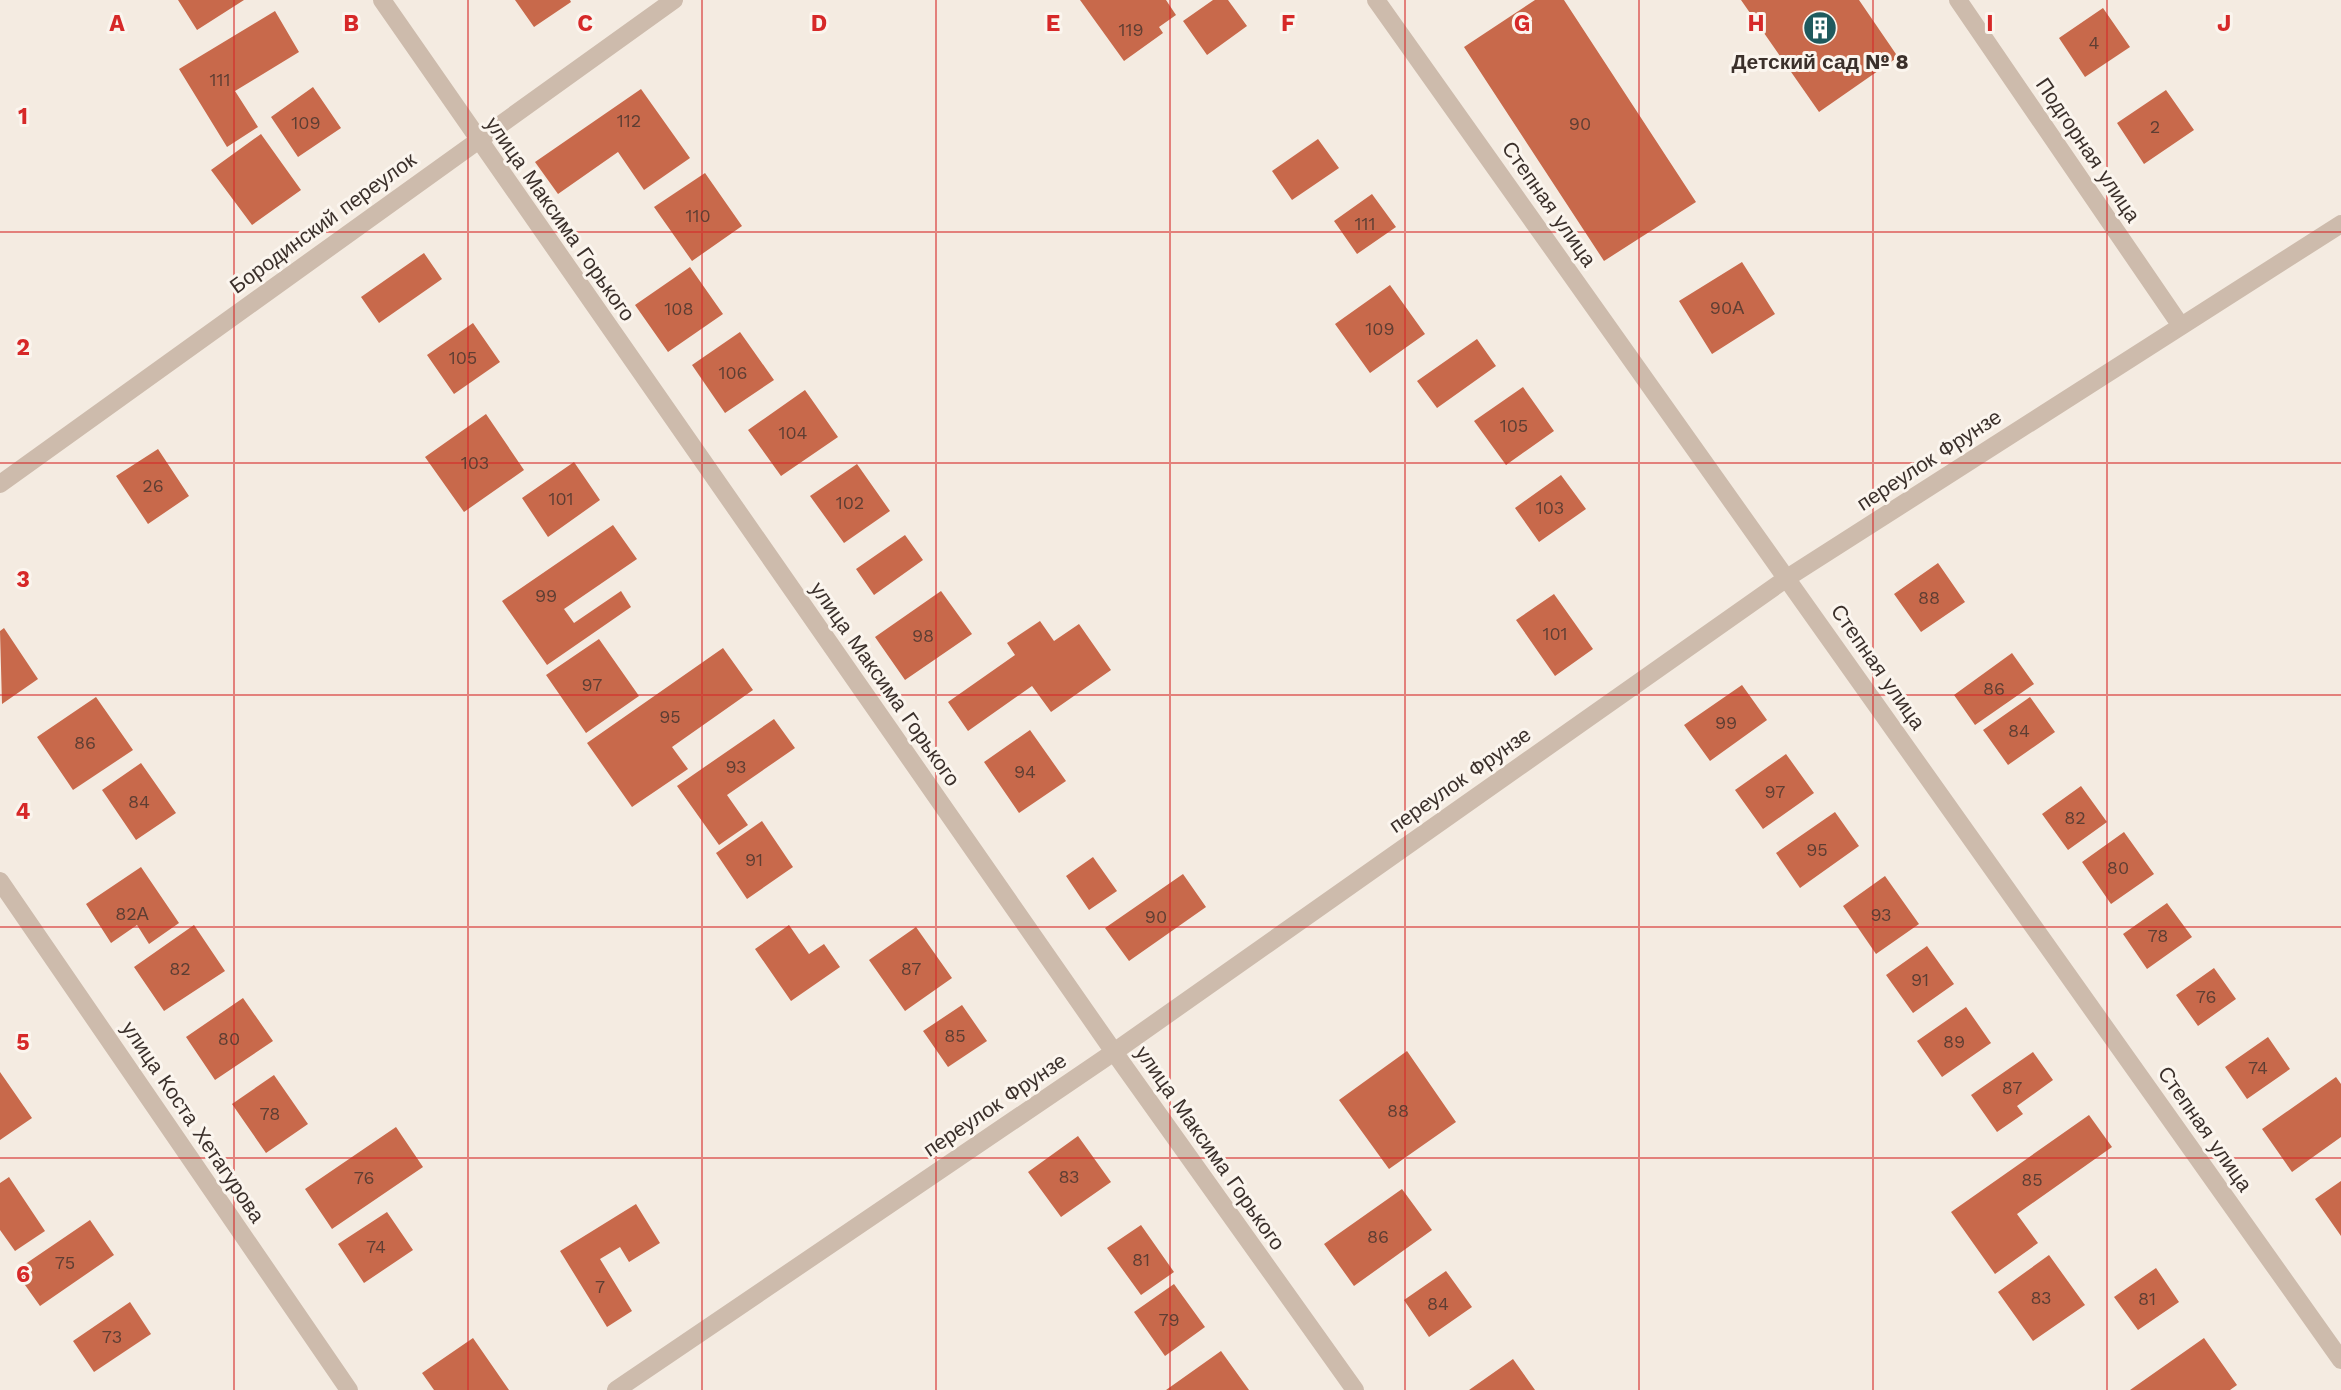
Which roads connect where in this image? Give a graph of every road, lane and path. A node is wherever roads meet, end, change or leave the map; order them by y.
1 (382, 0) edge
2 (674, 0) edge
3 (1376, 0) edge
4 (1958, 0) edge
5 (477, 140) junction
6 (2341, 224) edge
7 (2181, 326) junction
8 (0, 484) edge
9 (1787, 579) junction
10 (0, 881) edge
11 (1114, 1052) junction
12 (2341, 1360) edge
13 (349, 1390) edge
14 (616, 1390) edge
15 (1355, 1390) edge

1 - 5 street, улица Максима Горького
2 - 5 street, Бородинский переулок
3 - 9 street, Степная улица
4 - 7 street, Подгорная улица
5 - 8 street, Бородинский переулок
5 - 11 street, улица Максима Горького
6 - 7 street, переулок Фрунзе
7 - 9 street, переулок Фрунзе
9 - 11 street, переулок Фрунзе
9 - 12 street, Степная улица
10 - 13 street, улица Коста Хетагурова
11 - 14 street, переулок Фрунзе
11 - 15 street, улица Максима Горького

